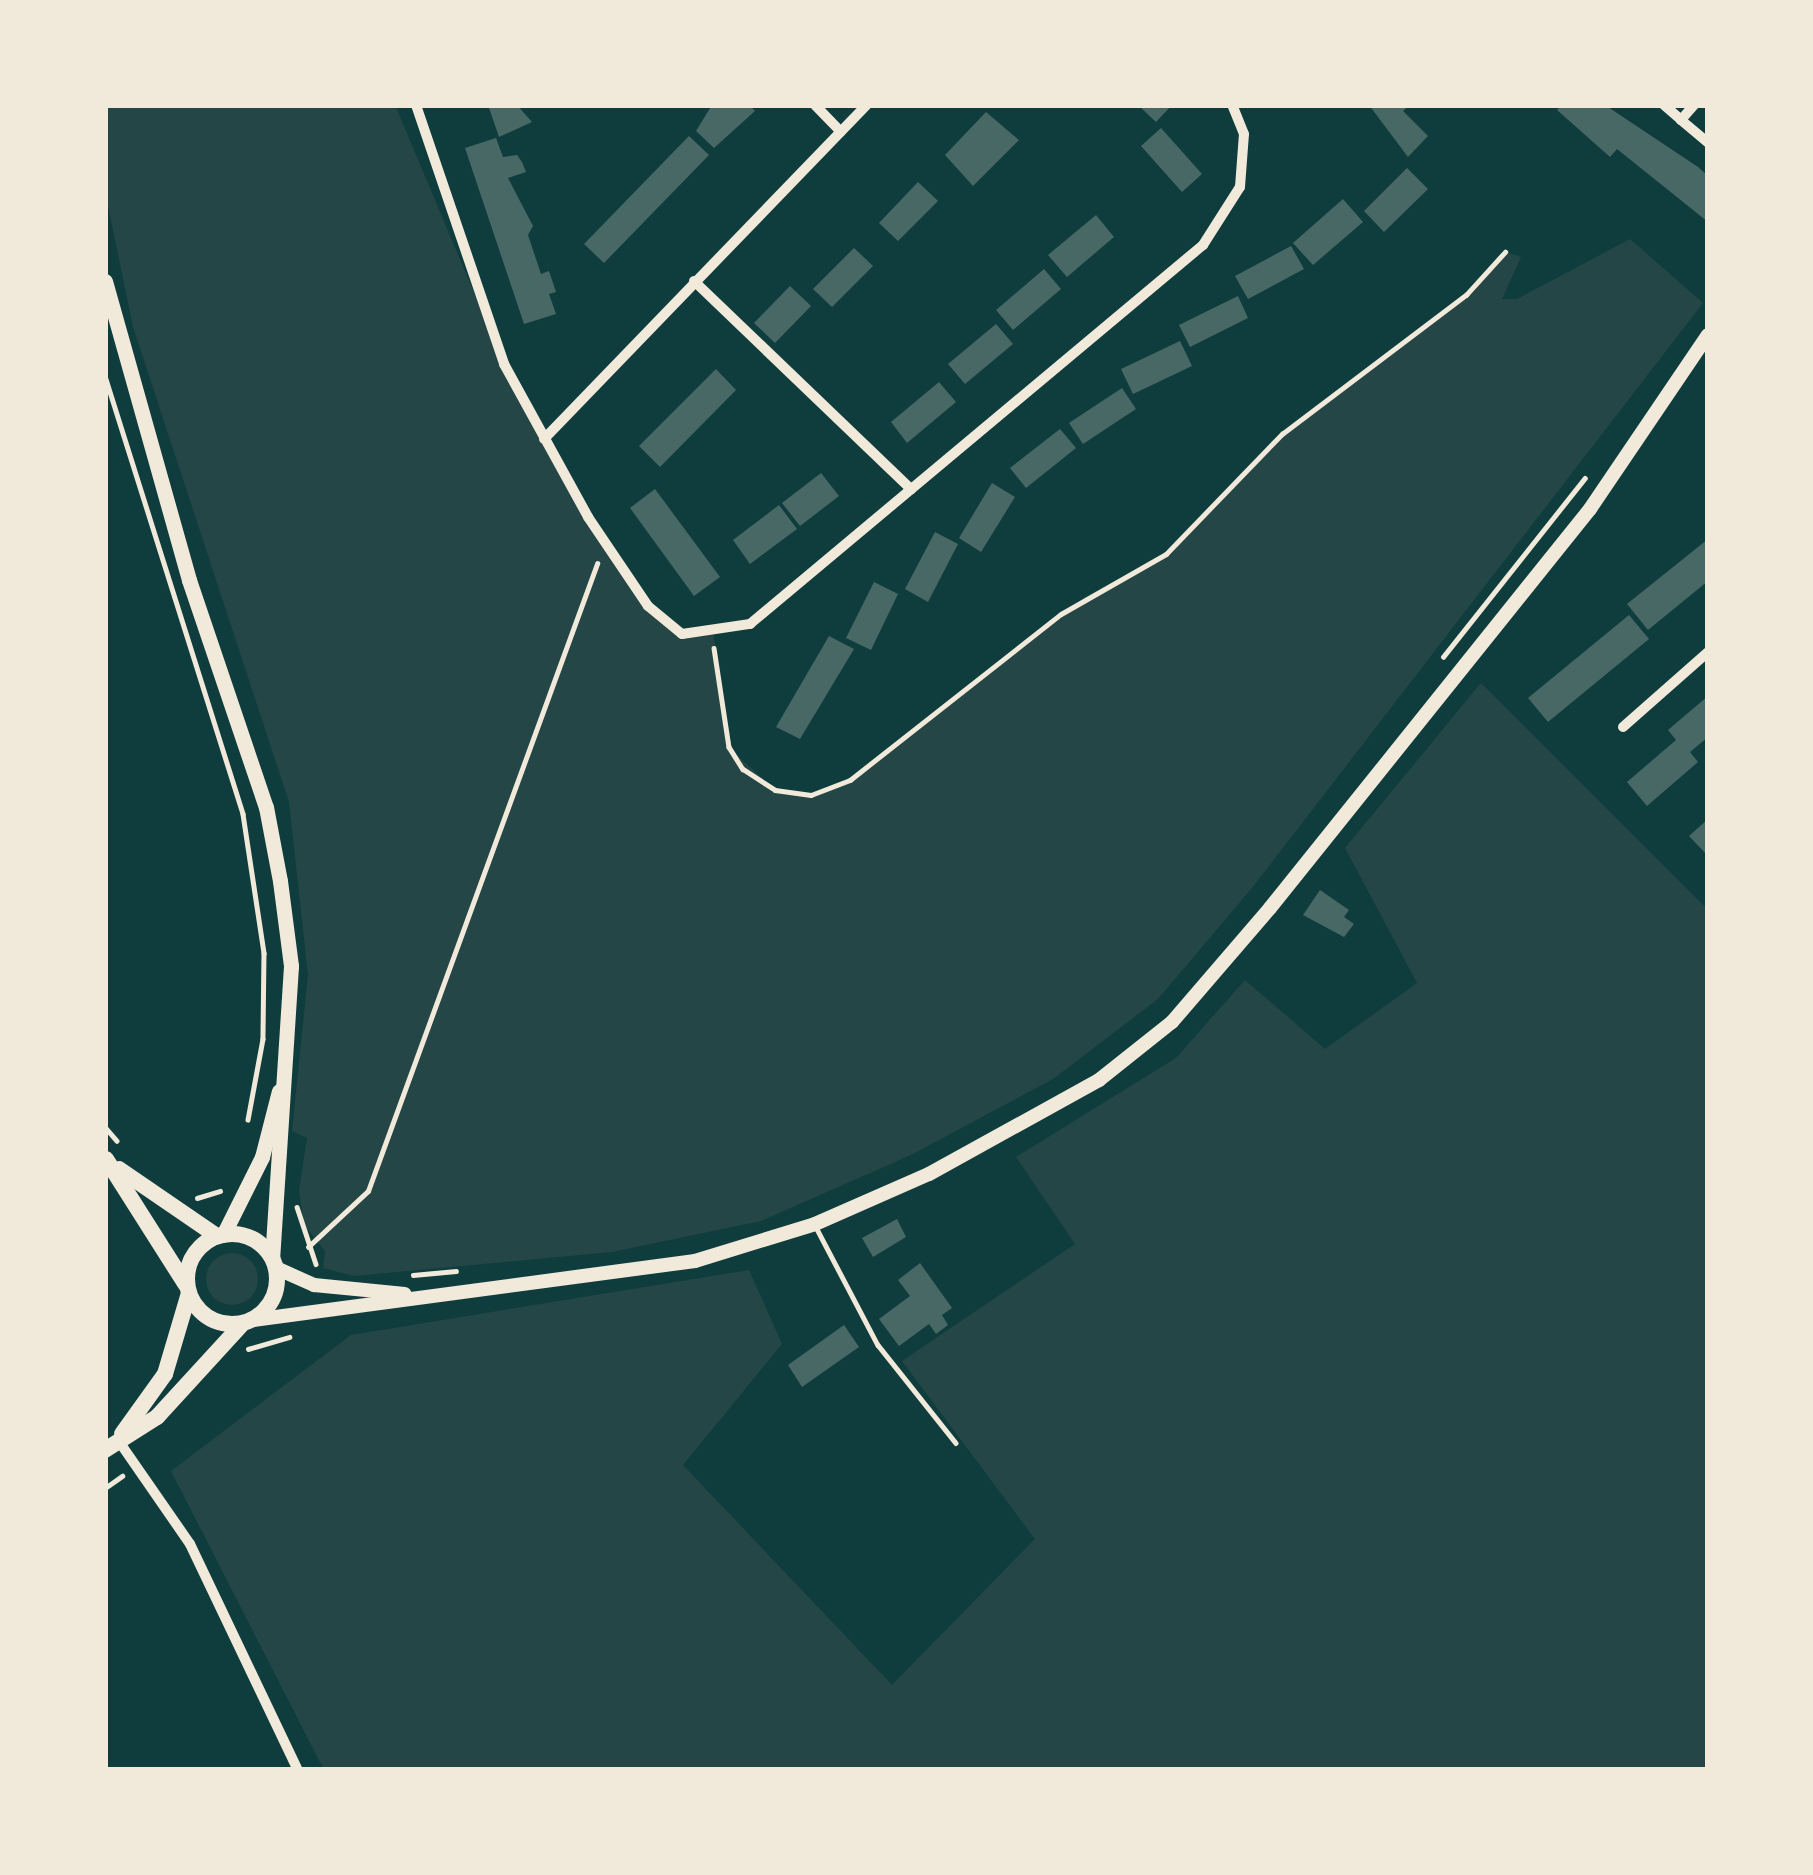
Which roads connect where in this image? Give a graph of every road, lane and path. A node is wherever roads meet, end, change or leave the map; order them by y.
1 (416, 105) edge
2 (815, 105) edge
3 (866, 105) edge
4 (1232, 105) edge
5 (1664, 105) edge
6 (1694, 105) edge
7 (1682, 120) junction
8 (841, 132) junction
9 (1708, 143) edge
10 (1505, 252) dead end
11 (105, 281) edge
12 (694, 281) junction
13 (1708, 335) edge
14 (105, 376) edge
15 (544, 439) junction
16 (1598, 462) dead end
17 (911, 489) junction
18 (604, 542) junction
19 (713, 630) junction
20 (1708, 652) edge
21 (1439, 662) dead end
22 (1623, 727) dead end
23 (286, 1065) junction
24 (251, 1106) dead end
25 (105, 1127) edge
26 (125, 1151) dead end
27 (106, 1158) edge
28 (230, 1181) dead end
29 (188, 1198) dead end
30 (814, 1224) junction
31 (220, 1235) junction
32 (274, 1262) junction
33 (470, 1270) dead end
34 (334, 1274) dead end
35 (401, 1276) dead end
36 (189, 1290) junction
37 (428, 1295) junction
38 (248, 1322) junction
39 (956, 1443) dead end
40 (111, 1445) edge
41 (123, 1475) dead end
42 (105, 1488) edge
43 (298, 1770) edge

1 - 15 street
2 - 8 street
3 - 8 street
4 - 17 street
5 - 7 street
6 - 7 street
7 - 9 street
8 - 12 street
10 - 19 path
11 - 23 main road
12 - 15 street
12 - 17 street
13 - 30 street
14 - 24 path
15 - 18 street
16 - 21 path
17 - 19 street
18 - 19 street
18 - 34 path
20 - 22 street
23 - 31 main road
23 - 32 main road
25 - 26 path
27 - 31 main road
27 - 36 main road
28 - 29 path
30 - 37 street
30 - 39 lane
31 - 32 main road
31 - 36 main road
32 - 37 street
32 - 38 main road
33 - 35 path
36 - 38 main road
36 - 40 main road
37 - 38 street
38 - 40 main road
40 - 43 street
41 - 42 path

